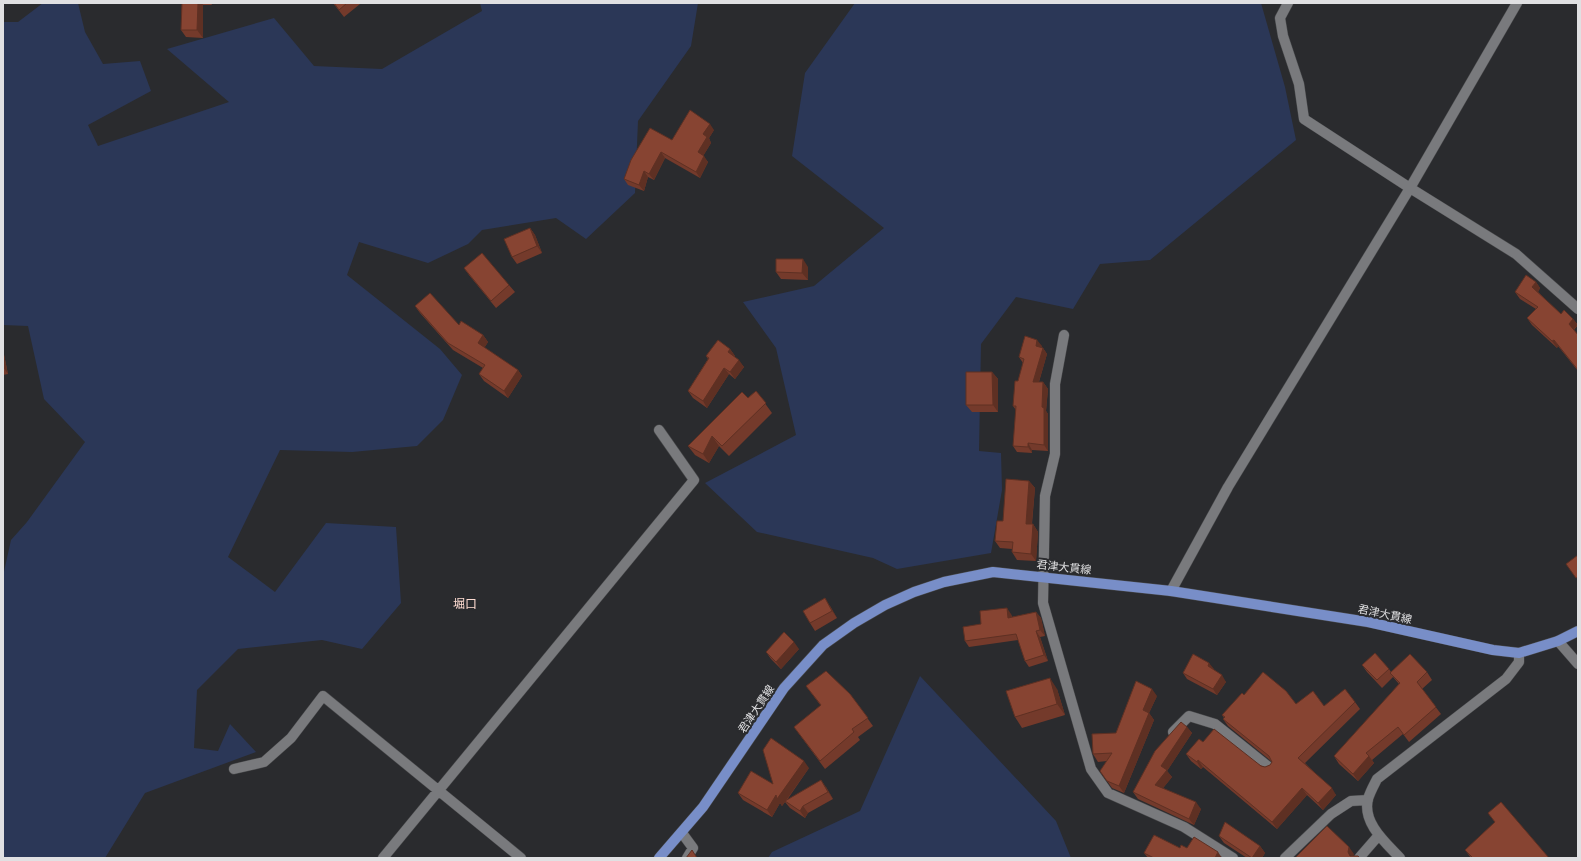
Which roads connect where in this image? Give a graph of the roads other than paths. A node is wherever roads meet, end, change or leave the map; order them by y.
1 (1288, 3) edge
2 (1517, 3) edge
3 (1410, 188) junction
4 (1578, 309) edge
5 (1064, 335) dead end
6 (659, 430) dead end
7 (1043, 577) junction
8 (1171, 591) junction
9 (1578, 631) edge
10 (1558, 642) junction
11 (1519, 653) junction
12 (1578, 664) edge
13 (1168, 738) edge
14 (1270, 768) edge
15 (234, 769) dead end
16 (439, 791) junction
17 (1368, 800) junction
18 (682, 833) junction
19 (1379, 836) junction
20 (382, 858) edge
21 (522, 858) edge
22 (659, 858) edge
23 (687, 858) edge
24 (1233, 858) edge
25 (1285, 858) edge
26 (1359, 858) edge
27 (1400, 858) edge

1 - 3 street
2 - 3 street
3 - 4 street
3 - 8 street
5 - 7 street
6 - 16 street
7 - 8 main road, 君津大貫線
7 - 18 main road, 君津大貫線
7 - 24 street
8 - 11 main road, 君津大貫線
9 - 10 main road, 君津大貫線
10 - 11 main road, 君津大貫線
10 - 12 street
11 - 17 street
13 - 14 street
15 - 16 street
16 - 20 street
16 - 21 street
17 - 19 street
17 - 25 street
18 - 22 main road, 君津大貫線
18 - 23 street
19 - 26 street
19 - 27 street

